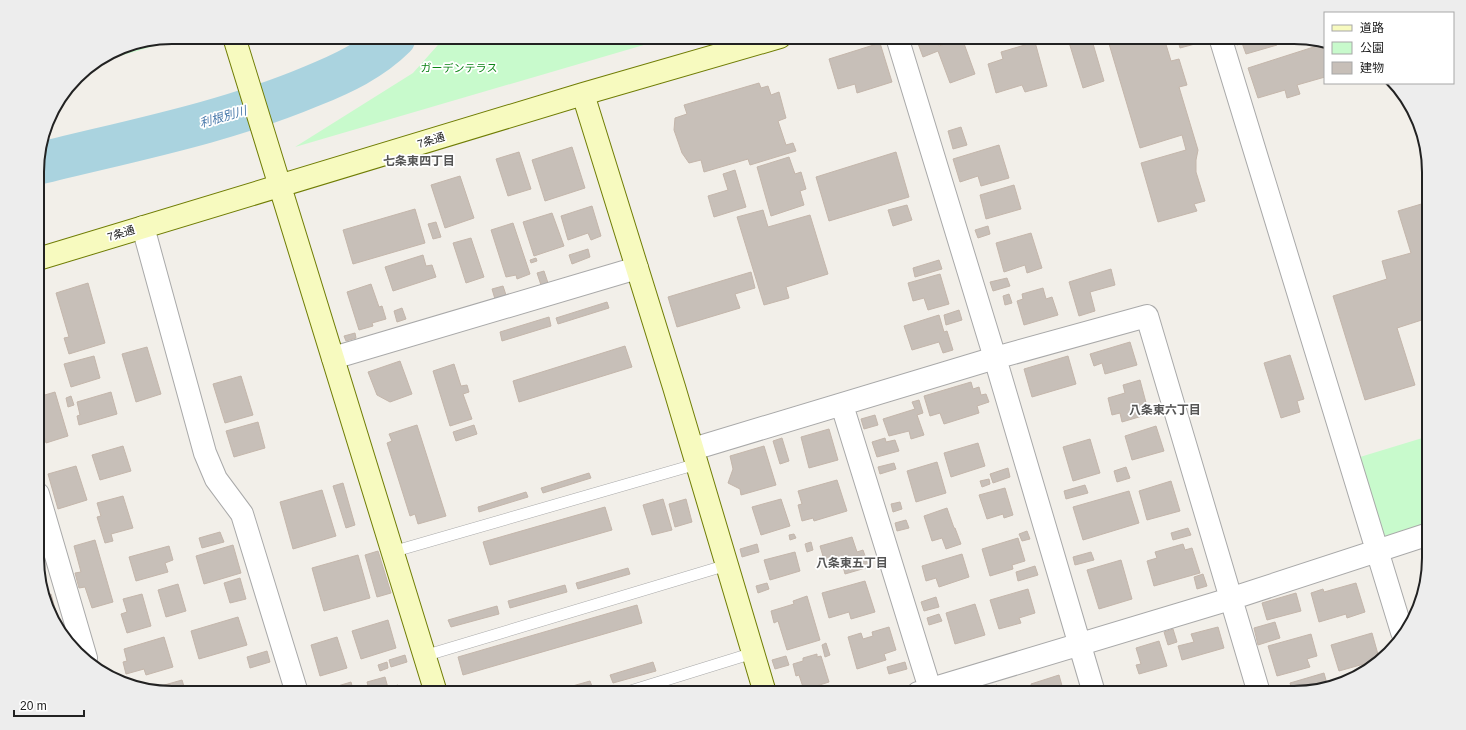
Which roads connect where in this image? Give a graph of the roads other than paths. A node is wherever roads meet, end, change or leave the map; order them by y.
1 (236, 44) edge
2 (756, 44) edge
3 (899, 44) edge
4 (1222, 44) edge
5 (583, 94) junction
6 (280, 185) junction
7 (143, 227) junction
8 (44, 257) edge
9 (637, 268) junction
10 (333, 358) junction
11 (994, 358) junction
12 (842, 405) junction
13 (695, 456) junction
14 (44, 517) edge
15 (1422, 536) edge
16 (1377, 551) junction
17 (392, 552) junction
18 (727, 565) junction
19 (1230, 599) junction
20 (1401, 628) edge
21 (77, 643) edge
22 (1079, 645) junction
23 (753, 653) junction
24 (424, 656) junction
25 (295, 686) edge
26 (434, 686) edge
27 (647, 686) edge
28 (763, 686) edge
29 (928, 686) edge
30 (946, 686) edge
31 (1092, 686) edge
32 (1257, 686) edge

1 - 6 street
2 - 5 street, 7条通
3 - 11 street
4 - 16 street
5 - 6 street, 7条通
5 - 9 street
6 - 7 street, 7条通
6 - 10 street
7 - 8 street, 7条通
7 - 25 street
9 - 10 street
9 - 13 street
10 - 17 street
11 - 12 street
11 - 19 street
11 - 22 street
12 - 13 street
12 - 29 street
13 - 17 lane
13 - 18 street
14 - 21 street
15 - 16 street
16 - 19 street
16 - 20 street
17 - 24 street
18 - 23 street
18 - 24 lane
19 - 22 street
19 - 32 street
22 - 30 street
22 - 31 street
23 - 27 lane
23 - 28 street
24 - 26 street

